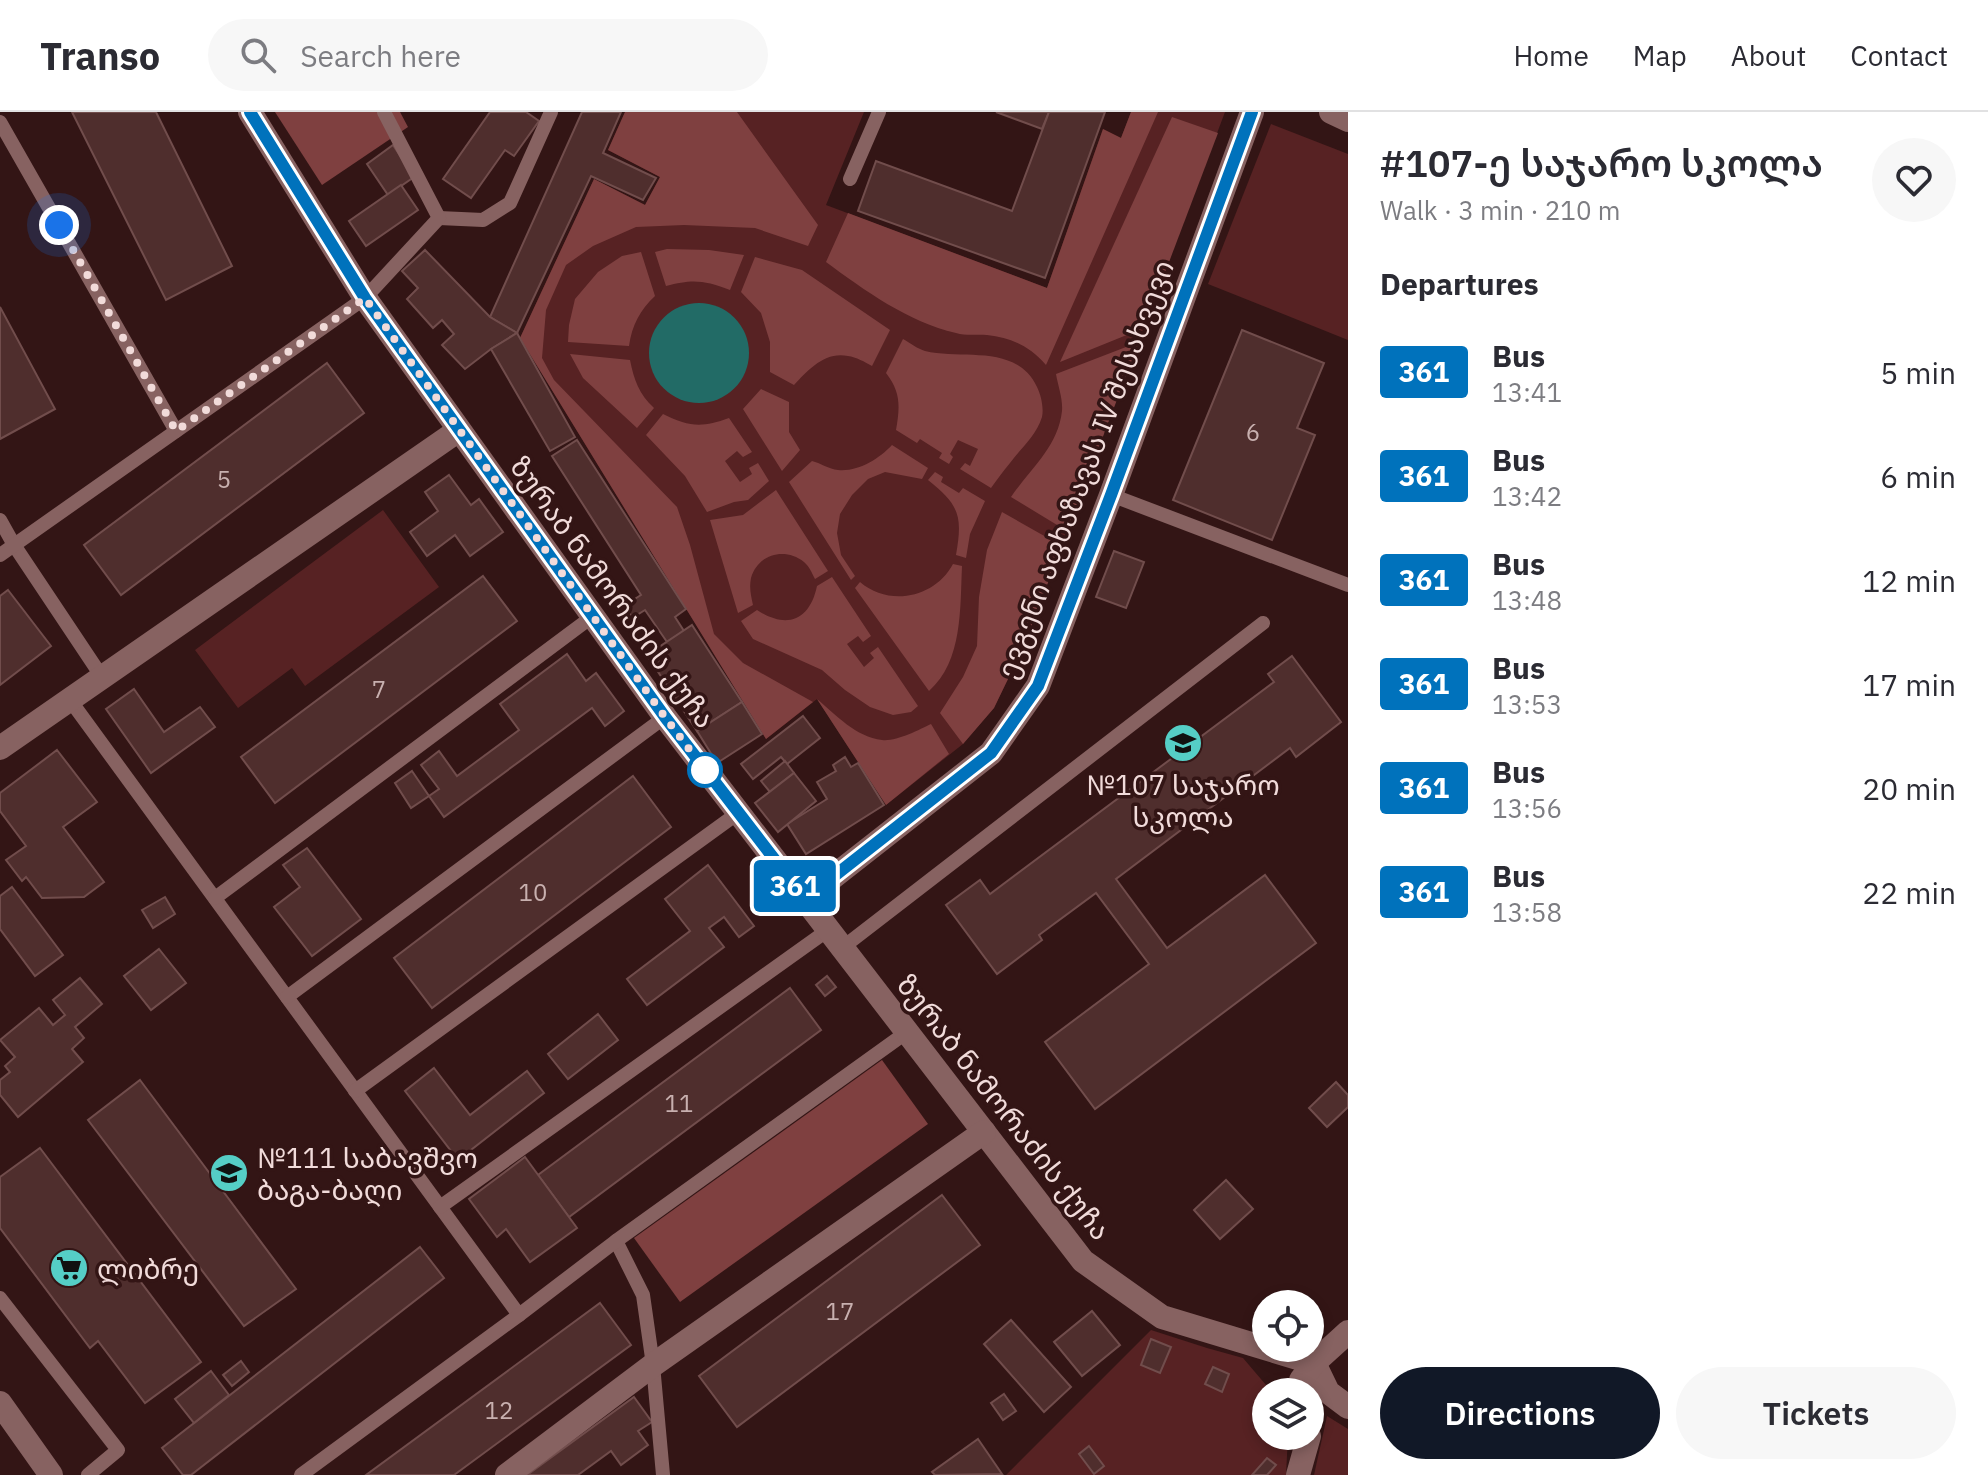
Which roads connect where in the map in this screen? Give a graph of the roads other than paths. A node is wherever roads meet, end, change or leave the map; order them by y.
1 (250, 112) edge
2 (384, 112) edge
3 (551, 112) edge
4 (879, 112) edge
5 (1252, 112) edge
6 (1331, 112) edge
7 (1348, 120) edge
8 (0, 122) edge
9 (850, 179) dead end
10 (439, 218) junction
11 (365, 298) junction
12 (459, 430) junction
13 (176, 431) junction
14 (1111, 495) junction
15 (0, 520) edge
16 (14, 545) junction
17 (0, 555) edge
18 (1348, 585) edge
19 (593, 616) junction
20 (1263, 623) dead end
21 (102, 677) junction
22 (70, 700) junction
23 (665, 717) junction
24 (0, 748) edge
25 (738, 813) junction
26 (215, 898) junction
27 (805, 899) junction
28 (835, 939) junction
29 (287, 997) junction
30 (907, 1032) junction
31 (355, 1091) junction
32 (984, 1132) junction
33 (440, 1207) junction
34 (616, 1241) junction
35 (0, 1298) edge
36 (519, 1315) junction
37 (1348, 1332) edge
38 (1314, 1363) junction
39 (653, 1365) junction
40 (1303, 1378) edge
41 (0, 1403) edge
42 (1348, 1407) edge
43 (1305, 1450) edge
44 (51, 1475) edge
45 (88, 1475) edge
46 (301, 1475) edge
47 (507, 1475) edge
48 (663, 1475) edge
49 (1298, 1475) edge

1 - 11 street, ზურაბ ნამორაძის ქუჩა
2 - 10 lane
3 - 10 lane
4 - 9 lane
5 - 14 street, ევგენი აფხაზავას IV შესახვევი
6 - 7 street
8 - 13 lane
10 - 11 lane
11 - 12 street, ზურაბ ნამორაძის ქუჩა
11 - 13 lane
12 - 19 street, ზურაბ ნამორაძის ქუჩა
12 - 21 street
13 - 16 lane
14 - 18 lane
14 - 27 street, ევგენი აფხაზავას IV შესახვევი
15 - 16 lane
16 - 17 lane
16 - 21 lane
19 - 23 street, ზურაბ ნამორაძის ქუჩა
19 - 26 lane
20 - 28 lane
21 - 22 street
22 - 24 street
22 - 26 lane
23 - 25 street, ზურაბ ნამორაძის ქუჩა
23 - 29 lane
25 - 27 street, ზურაბ ნამორაძის ქუჩა
25 - 31 lane
26 - 29 lane
27 - 28 street, ზურაბ ნამორაძის ქუჩა
28 - 30 street, ზურაბ ნამორაძის ქუჩა
28 - 33 lane
29 - 31 lane
30 - 32 street, ზურაბ ნამორაძის ქუჩა
30 - 34 lane
31 - 33 lane
32 - 38 street, ზურაბ ნამორაძის ქუჩა
32 - 39 street
33 - 36 lane
34 - 36 lane
34 - 39 lane
35 - 45 lane
36 - 46 lane
37 - 38 street
38 - 40 street
38 - 42 street
39 - 47 street
39 - 48 lane
41 - 44 street
43 - 49 street

